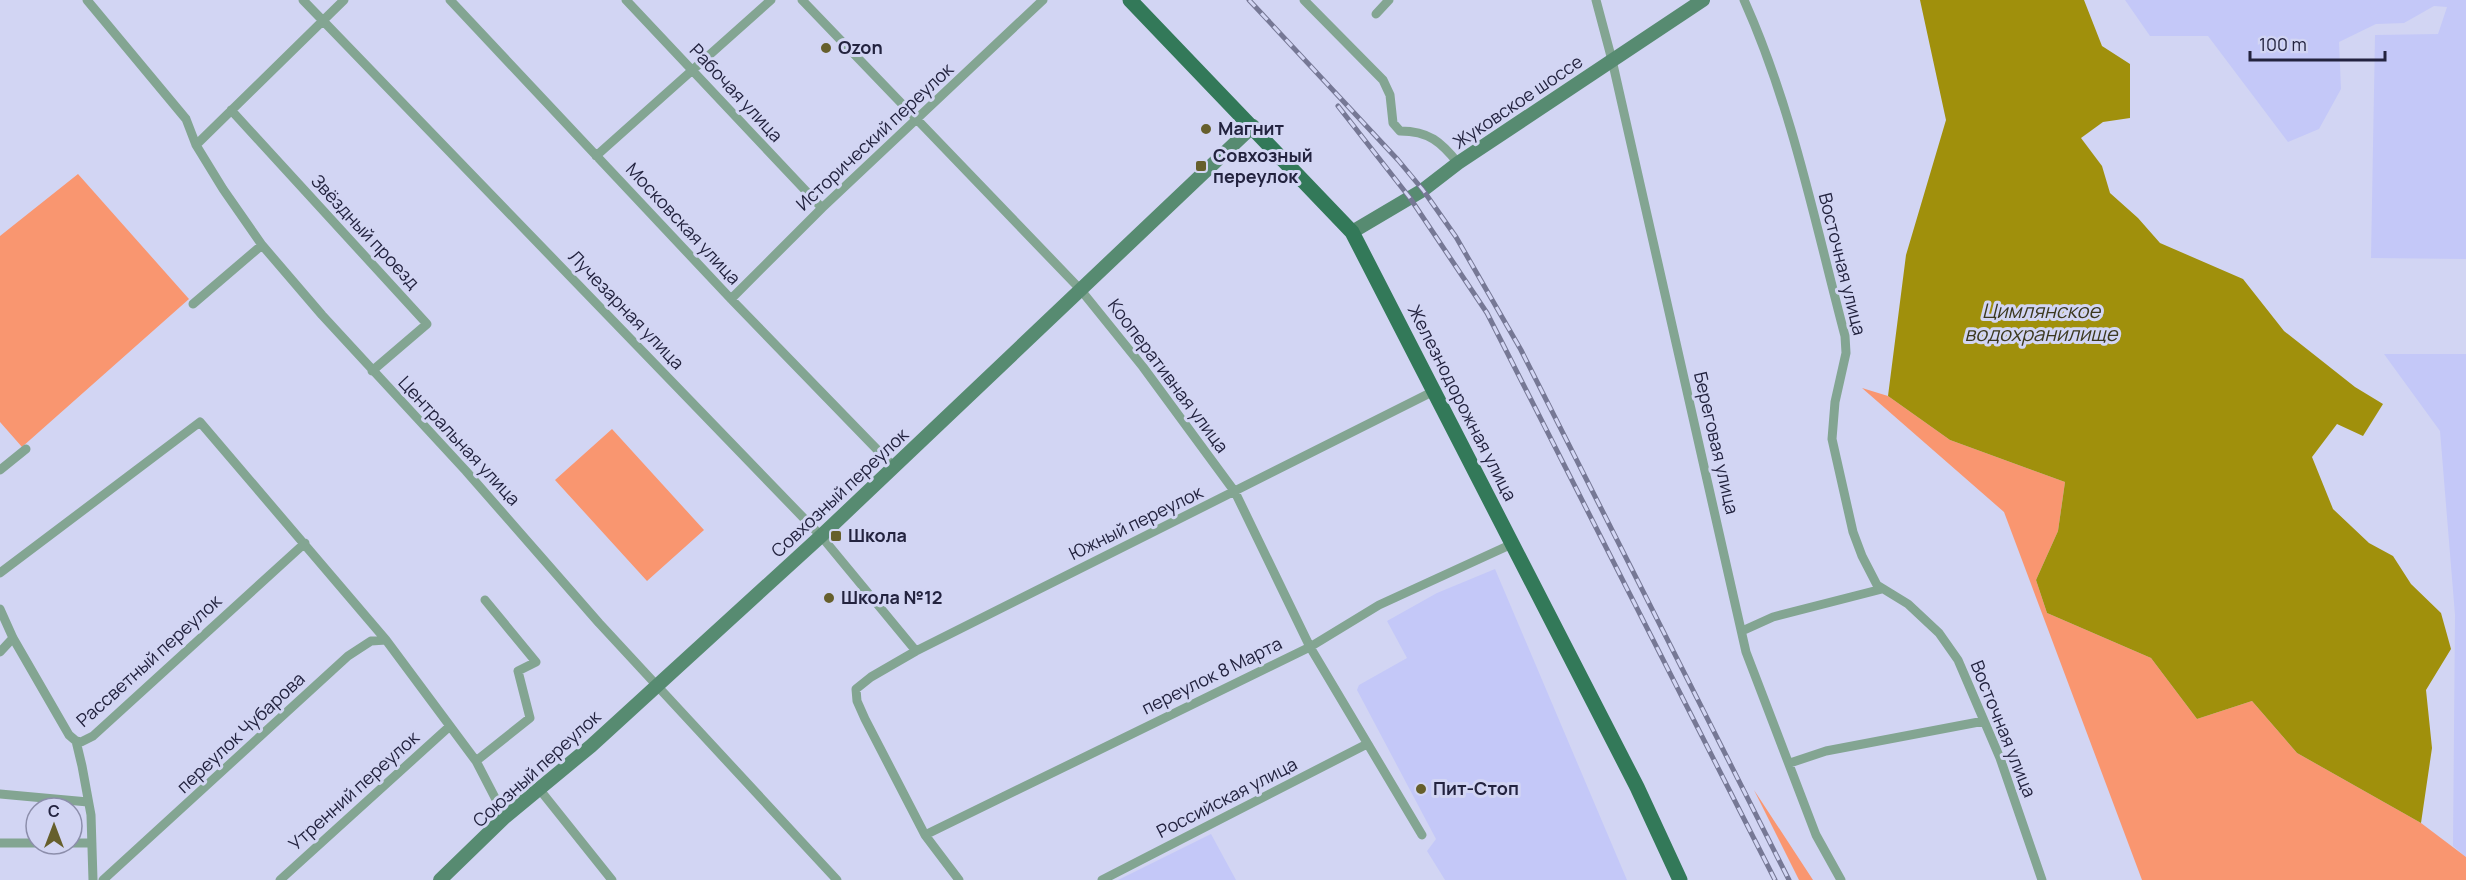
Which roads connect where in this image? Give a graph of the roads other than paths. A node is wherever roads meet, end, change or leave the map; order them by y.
1 (87, 0) edge
2 (303, 0) edge
3 (344, 0) edge
4 (450, 0) edge
5 (626, 0) edge
6 (771, 0) edge
7 (802, 0) edge
8 (1043, 0) edge
9 (1130, 0) edge
10 (1304, 0) edge
11 (1389, 0) edge
12 (1596, 0) edge
13 (1703, 0) edge
14 (1744, 0) edge
15 (1376, 14) dead end
16 (322, 20) junction
17 (1612, 60) junction
18 (692, 71) junction
19 (231, 110) junction
20 (917, 120) junction
21 (1252, 126) junction
22 (196, 145) junction
23 (596, 156) junction
24 (1458, 163) junction
25 (822, 208) junction
26 (1352, 232) junction
27 (262, 245) junction
28 (1080, 289) junction
29 (731, 299) junction
30 (193, 304) dead end
31 (372, 371) junction
32 (1434, 391) junction
33 (26, 449) dead end
34 (894, 467) junction
35 (0, 470) edge
36 (1235, 492) junction
37 (821, 536) junction
38 (305, 543) junction
39 (1512, 544) junction
40 (0, 573) edge
41 (1882, 589) junction
42 (485, 600) dead end
43 (0, 609) edge
44 (1742, 631) junction
45 (13, 638) junction
46 (386, 640) junction
47 (1310, 647) junction
48 (916, 651) junction
49 (0, 652) edge
50 (657, 684) junction
51 (1984, 721) junction
52 (450, 726) junction
53 (76, 741) junction
54 (1367, 744) junction
55 (476, 761) junction
56 (1790, 764) junction
57 (540, 790) junction
58 (0, 794) edge
59 (88, 802) junction
60 (505, 818) junction
61 (1422, 835) dead end
62 (925, 836) junction
63 (0, 843) edge
64 (24, 843) edge
65 (84, 843) edge
66 (92, 843) junction
67 (93, 880) edge
68 (103, 880) edge
69 (280, 880) edge
70 (440, 880) edge
71 (612, 880) edge
72 (837, 880) edge
73 (959, 880) edge
74 (1101, 880) edge
75 (1680, 880) edge
76 (1841, 880) edge
77 (2042, 880) edge

1 - 22 street, Центральная улица
2 - 16 street, Лучезарная улица
3 - 16 street
4 - 23 street, Московская улица
5 - 18 street, Рабочая улица
6 - 18 street
7 - 20 street, Кооперативная улица
8 - 20 street, Исторический переулок
9 - 21 main road, Железнодорожная улица
10 - 24 street
11 - 15 street
12 - 17 street, Береговая улица
13 - 17 street, Жуковское шоссе
14 - 41 street, Восточная улица
16 - 19 street
16 - 37 street, Лучезарная улица
17 - 24 street, Жуковское шоссе
17 - 44 street, Береговая улица
18 - 23 street
18 - 25 street, Рабочая улица
19 - 22 street
19 - 31 street, Звёздный проезд
20 - 25 street, Исторический переулок
20 - 28 street, Кооперативная улица
21 - 26 main road, Железнодорожная улица
21 - 28 street, Совхозный переулок
22 - 27 street, Центральная улица
23 - 29 street, Московская улица
24 - 26 street, Жуковское шоссе
25 - 29 street, Исторический переулок
26 - 32 main road, Железнодорожная улица
27 - 30 street
27 - 31 street, Центральная улица
28 - 34 street, Совхозный переулок
28 - 36 street, Кооперативная улица
29 - 34 street, Московская улица
31 - 50 street, Центральная улица
32 - 36 street, Южный переулок
32 - 39 main road, Железнодорожная улица
33 - 35 street
34 - 37 street, Совхозный переулок
36 - 47 street, Кооперативная улица
36 - 48 street, Южный переулок
37 - 48 street, Лучезарная улица
37 - 50 street, Совхозный переулок
38 - 40 street
38 - 46 street
38 - 53 street, Рассветный переулок
39 - 47 street, переулок 8 Марта
39 - 75 main road, Железнодорожная улица
41 - 44 street
41 - 51 street, Восточная улица
42 - 55 street
43 - 45 street, Рассветный переулок
44 - 56 street, Береговая улица
45 - 49 street
45 - 53 street, Рассветный переулок
46 - 52 street
46 - 68 street, переулок Чубарова
47 - 54 street, Кооперативная улица
47 - 62 street, переулок 8 Марта
48 - 62 street, Южный переулок
50 - 57 street, Союзный переулок
50 - 72 street, Центральная улица
51 - 56 street
51 - 77 street, Восточная улица
52 - 55 street
52 - 69 street, Утренний переулок
53 - 59 street
54 - 61 street, Кооперативная улица
54 - 74 street, Российская улица
55 - 60 street
56 - 76 street, Береговая улица
57 - 60 street, Союзный переулок
57 - 71 street
58 - 59 street
59 - 66 street
60 - 70 street, Союзный переулок
62 - 73 street
63 - 64 street
65 - 66 street
66 - 67 street

